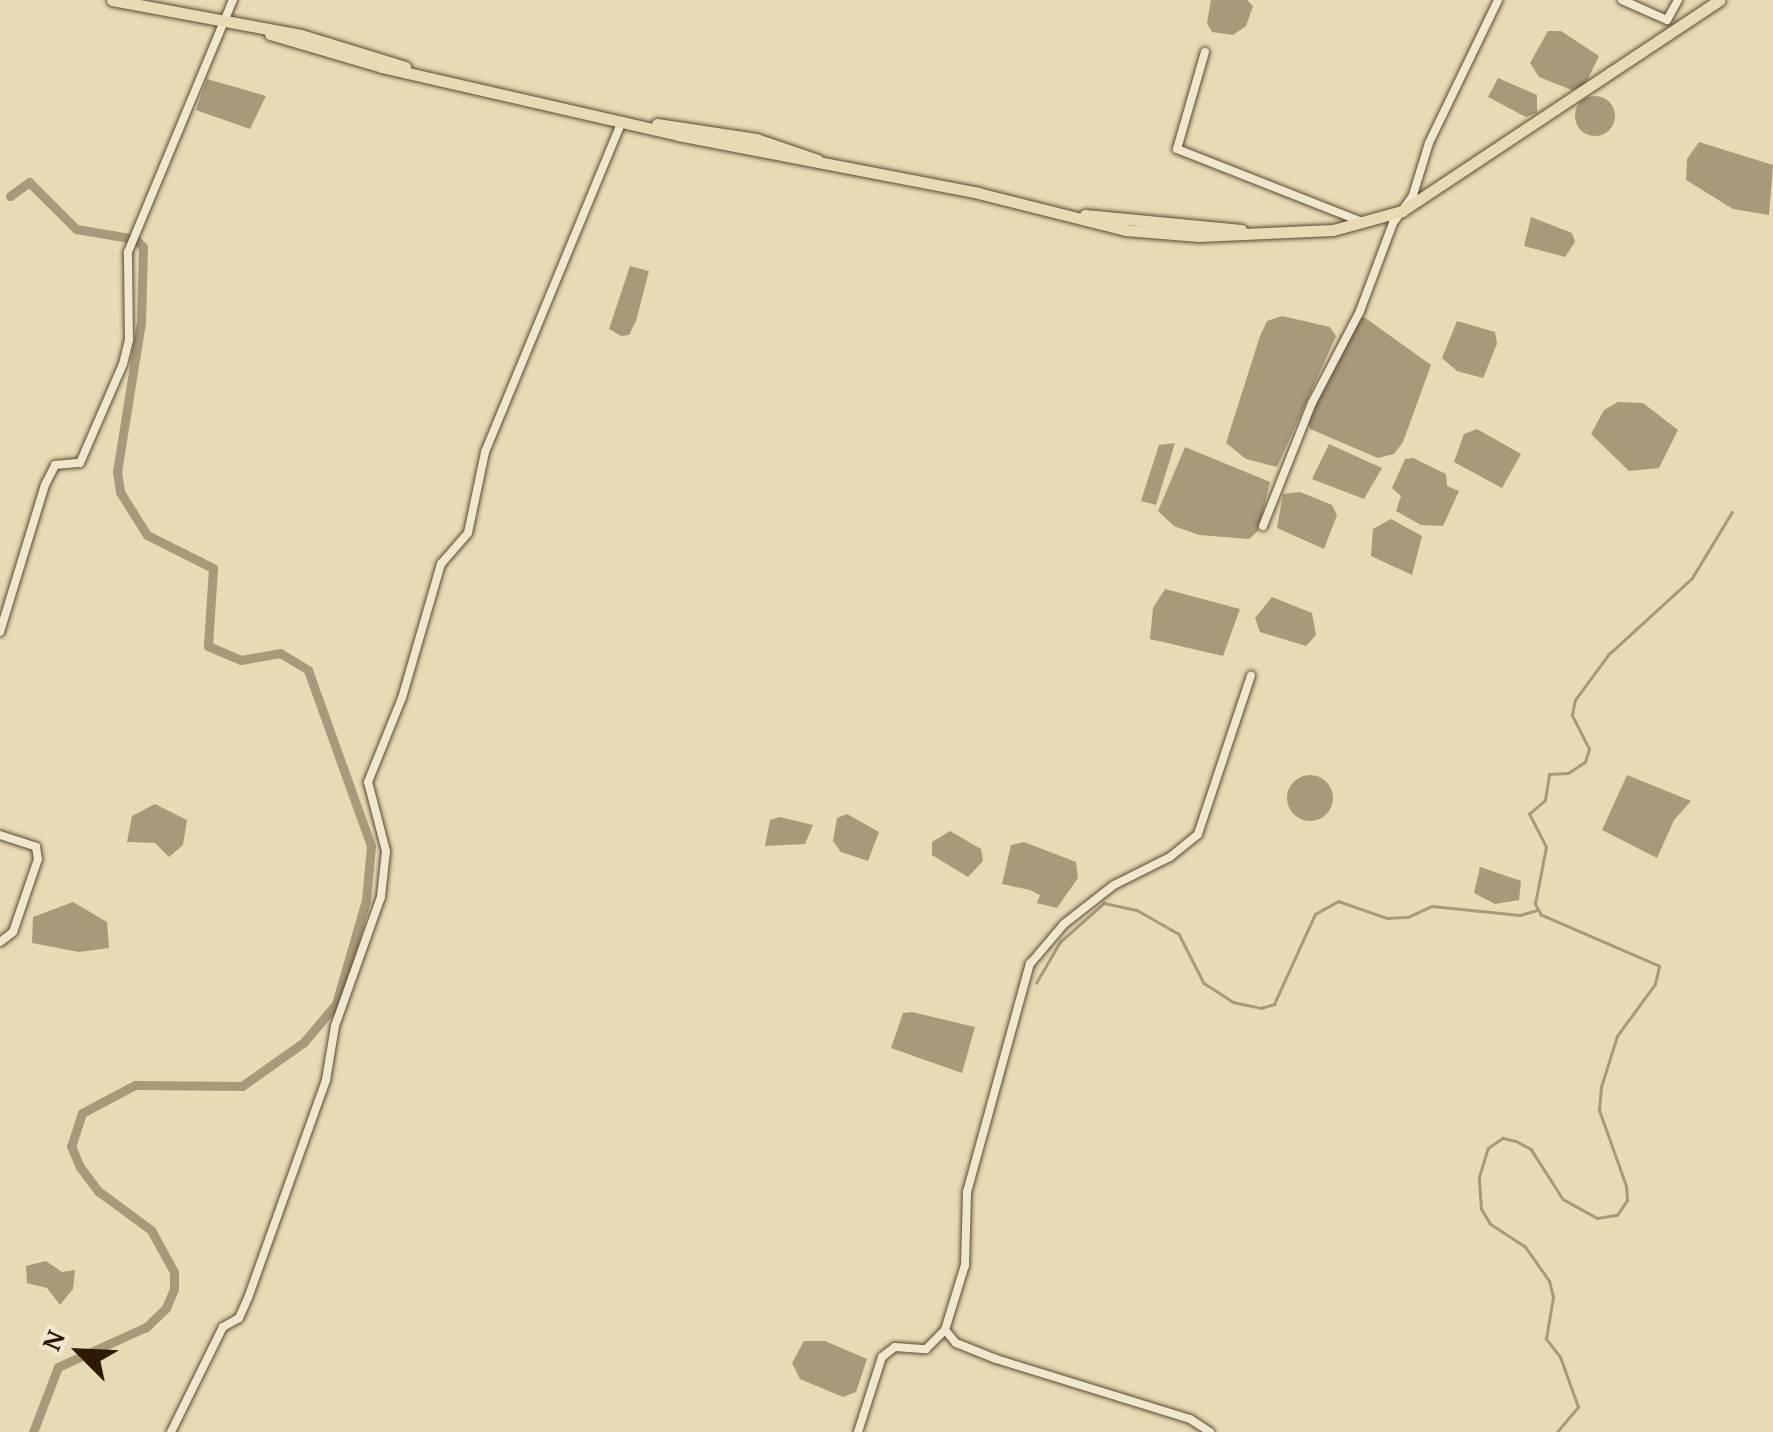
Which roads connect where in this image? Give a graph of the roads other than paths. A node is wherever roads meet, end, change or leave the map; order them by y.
1 (112, 0) edge
2 (232, 0) edge
3 (1498, 0) edge
4 (1622, 0) edge
5 (1678, 0) edge
6 (1718, 0) edge
7 (226, 24) junction
8 (1205, 52) dead end
9 (622, 121) junction
10 (1402, 212) junction
11 (1369, 225) junction
12 (1263, 526) dead end
13 (0, 632) edge
14 (1251, 676) dead end
15 (0, 835) edge
16 (0, 942) edge
17 (945, 1330) junction
18 (171, 1432) edge
19 (858, 1432) edge
20 (1210, 1432) edge

1 - 7 main road
2 - 7 street
3 - 10 street
4 - 5 street
6 - 10 main road
7 - 9 main road
7 - 13 street
8 - 11 street
9 - 11 main road
9 - 18 street
10 - 11 main road
10 - 12 street
14 - 17 street
15 - 16 street
17 - 19 street
17 - 20 street

